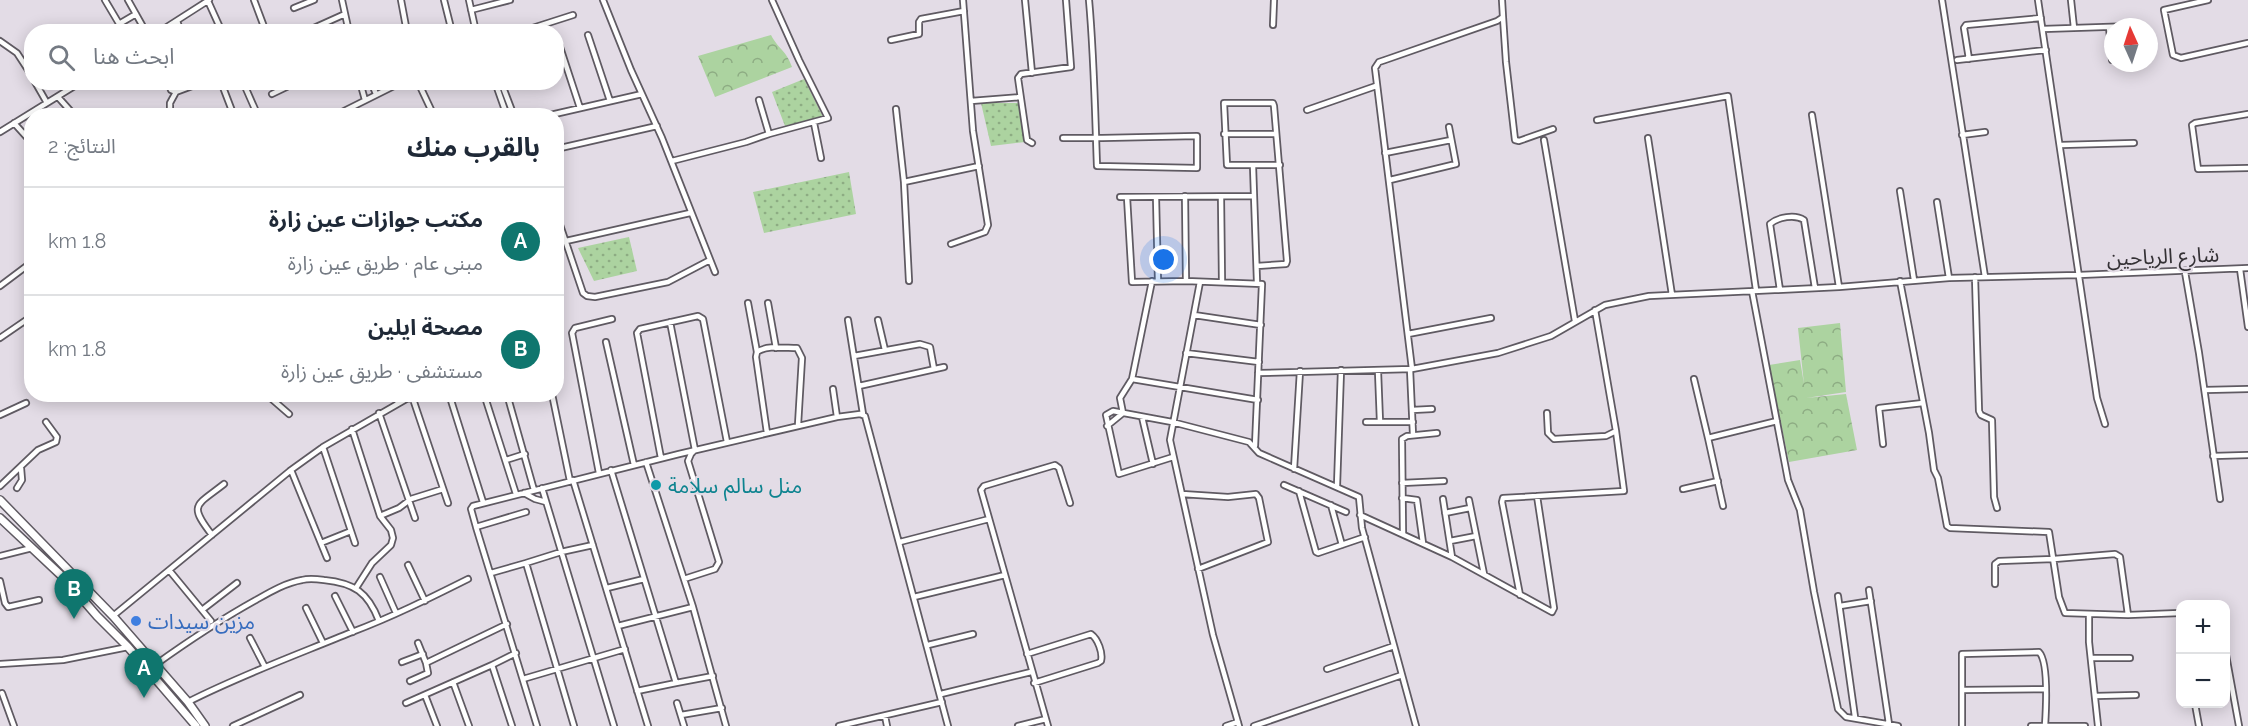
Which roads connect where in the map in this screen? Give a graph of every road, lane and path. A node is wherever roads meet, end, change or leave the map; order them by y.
1 (105, 0) edge
2 (128, 0) edge
3 (208, 0) edge
4 (254, 0) edge
5 (314, 0) edge
6 (342, 0) edge
7 (401, 0) edge
8 (444, 0) edge
9 (469, 0) edge
10 (510, 0) edge
11 (603, 0) edge
12 (772, 0) edge
13 (963, 0) edge
14 (1025, 0) edge
15 (1066, 0) edge
16 (1089, 0) edge
17 (1274, 0) edge
18 (1502, 0) edge
19 (1942, 0) edge
20 (2038, 0) edge
21 (2071, 0) edge
22 (2208, 0) edge
23 (294, 8) dead end
24 (471, 10) junction
25 (964, 11) junction
26 (136, 14) junction
27 (345, 14) junction
28 (573, 15) dead end
29 (1503, 17) junction
30 (2041, 18) junction
31 (177, 21) junction
32 (119, 24) joint
33 (142, 24) edge
34 (172, 24) edge
35 (178, 24) edge
36 (218, 24) edge
37 (263, 24) edge
38 (323, 24) edge
39 (347, 24) edge
40 (406, 24) edge
41 (450, 24) edge
42 (474, 24) edge
43 (545, 24) edge
44 (1273, 25) dead end
45 (2104, 27) edge
46 (2074, 28) junction
47 (2043, 29) junction
48 (588, 35) dead end
49 (0, 40) edge
50 (891, 40) dead end
51 (2248, 43) edge
52 (2046, 50) junction
53 (564, 57) edge
54 (1969, 59) junction
55 (1957, 60) dead end
56 (24, 64) edge
57 (1032, 73) junction
58 (1376, 86) junction
59 (40, 90) edge
60 (68, 90) edge
61 (171, 90) edge
62 (182, 90) edge
63 (224, 90) edge
64 (247, 90) edge
65 (280, 90) edge
66 (362, 90) edge
67 (374, 90) edge
68 (385, 90) edge
69 (422, 90) edge
70 (498, 90) edge
71 (504, 90) edge
72 (176, 92) junction
73 (272, 94) dead end
74 (376, 94) junction
75 (642, 94) junction
76 (58, 97) junction
77 (1020, 97) junction
78 (365, 100) junction
79 (759, 100) dead end
80 (610, 101) junction
81 (971, 101) junction
82 (48, 103) junction
83 (40, 108) edge
84 (68, 108) edge
85 (170, 108) edge
86 (231, 108) edge
87 (254, 108) edge
88 (350, 108) edge
89 (430, 108) edge
90 (504, 108) edge
91 (511, 108) edge
92 (580, 108) junction
93 (896, 109) dead end
94 (1307, 111) dead end
95 (564, 112) edge
96 (2248, 114) edge
97 (1812, 115) dead end
98 (24, 117) edge
99 (1597, 120) dead end
100 (14, 123) junction
101 (814, 123) junction
102 (657, 126) junction
103 (1449, 127) dead end
104 (1553, 129) dead end
105 (0, 132) edge
106 (1985, 132) dead end
107 (24, 134) edge
108 (769, 134) junction
109 (1224, 134) junction
110 (1276, 134) junction
111 (1962, 135) junction
112 (1063, 138) dead end
113 (1096, 138) junction
114 (1648, 138) dead end
115 (1451, 140) junction
116 (1544, 140) dead end
117 (1032, 143) dead end
118 (2134, 143) dead end
119 (2061, 145) junction
120 (564, 147) edge
121 (1385, 153) junction
122 (821, 158) dead end
123 (672, 161) junction
124 (979, 165) junction
125 (1280, 165) junction
126 (1253, 166) junction
127 (2248, 168) edge
128 (1390, 180) junction
129 (904, 182) junction
130 (1900, 191) dead end
131 (1185, 196) junction
132 (1254, 196) junction
133 (1120, 197) dead end
134 (1128, 197) junction
135 (1156, 197) junction
136 (1221, 197) junction
137 (1937, 202) dead end
138 (690, 213) junction
139 (564, 233) edge
140 (567, 241) junction
141 (951, 244) dead end
142 (710, 260) junction
143 (1257, 266) junction
144 (24, 268) edge
145 (2248, 268) edge
146 (2240, 269) junction
147 (715, 272) dead end
148 (2185, 272) junction
149 (2079, 275) junction
150 (1975, 277) junction
151 (1985, 277) junction
152 (1949, 278) junction
153 (1186, 280) junction
154 (1914, 280) junction
155 (909, 281) dead end
156 (1152, 281) junction
157 (1158, 281) junction
158 (1222, 281) junction
159 (1900, 281) junction
160 (1200, 282) junction
161 (1257, 282) junction
162 (0, 286) edge
163 (1839, 287) junction
164 (1815, 288) junction
165 (1754, 290) junction
166 (1780, 290) junction
167 (1672, 295) junction
168 (748, 303) dead end
169 (768, 303) dead end
170 (1595, 310) junction
171 (1194, 315) junction
172 (1491, 318) dead end
173 (612, 319) dead end
174 (848, 320) dead end
175 (878, 320) dead end
176 (1575, 321) junction
177 (24, 322) edge
178 (670, 322) junction
179 (1261, 325) junction
180 (2248, 327) edge
181 (1408, 334) junction
182 (0, 338) edge
183 (606, 342) dead end
184 (776, 348) junction
185 (885, 350) junction
186 (757, 352) junction
187 (1186, 353) junction
188 (854, 356) junction
189 (1259, 362) junction
190 (944, 367) dead end
191 (933, 369) junction
192 (1411, 369) junction
193 (1341, 370) junction
194 (1300, 371) junction
195 (1378, 371) junction
196 (1258, 373) junction
197 (1132, 379) junction
198 (1694, 379) dead end
199 (859, 386) junction
200 (1181, 388) junction
201 (833, 389) dead end
202 (2248, 389) edge
203 (2205, 390) junction
204 (1258, 400) junction
205 (275, 402) edge
206 (414, 402) edge
207 (452, 402) edge
208 (487, 402) edge
209 (509, 402) edge
210 (554, 402) edge
211 (26, 403) dead end
212 (399, 403) edge
213 (1923, 403) junction
214 (1432, 409) dead end
215 (1412, 410) junction
216 (380, 413) junction
217 (1123, 413) junction
218 (1547, 413) dead end
219 (289, 414) dead end
220 (863, 414) junction
221 (0, 415) edge
222 (837, 417) junction
223 (1142, 417) junction
224 (1777, 421) junction
225 (46, 422) dead end
226 (1172, 422) junction
227 (1366, 422) dead end
228 (1380, 422) junction
229 (1413, 422) junction
230 (2105, 424) dead end
231 (798, 425) junction
232 (1107, 426) junction
233 (352, 429) junction
234 (1616, 431) junction
235 (767, 433) junction
236 (1437, 434) dead end
237 (1413, 435) junction
238 (1708, 438) junction
239 (727, 442) junction
240 (1883, 444) dead end
241 (1255, 446) junction
242 (323, 447) junction
243 (695, 450) junction
244 (525, 454) junction
245 (2248, 455) edge
246 (2213, 456) junction
247 (1173, 457) junction
248 (662, 458) junction
249 (506, 460) junction
250 (646, 462) junction
251 (1153, 464) junction
252 (634, 465) junction
253 (21, 468) junction
254 (1294, 469) junction
255 (291, 470) junction
256 (611, 471) junction
257 (599, 473) junction
258 (571, 480) junction
259 (1444, 481) dead end
260 (1718, 481) junction
261 (1402, 483) junction
262 (224, 484) dead end
263 (1284, 485) dead end
264 (0, 486) edge
265 (1336, 486) junction
266 (16, 488) dead end
267 (542, 488) junction
268 (443, 489) junction
269 (1683, 489) dead end
270 (534, 490) junction
271 (1299, 491) junction
272 (524, 492) junction
273 (516, 494) junction
274 (1182, 494) junction
275 (1537, 496) junction
276 (1402, 498) junction
277 (1443, 499) dead end
278 (2220, 499) dead end
279 (0, 500) edge
280 (409, 500) junction
281 (1469, 500) dead end
282 (448, 502) dead end
283 (483, 502) junction
284 (546, 502) junction
285 (1070, 503) dead end
286 (1331, 505) junction
287 (1723, 506) dead end
288 (1470, 508) junction
289 (1997, 508) dead end
290 (526, 512) dead end
291 (1346, 512) dead end
292 (1445, 513) junction
293 (1360, 515) junction
294 (380, 516) junction
295 (0, 518) edge
296 (415, 518) dead end
297 (18, 519) junction
298 (989, 519) junction
299 (7, 526) junction
300 (476, 527) junction
301 (351, 531) junction
302 (1403, 533) junction
303 (212, 535) junction
304 (1476, 536) junction
305 (1365, 537) junction
306 (1450, 541) junction
307 (900, 542) junction
308 (321, 543) junction
309 (355, 543) dead end
310 (1423, 543) junction
311 (594, 545) junction
312 (1342, 545) junction
313 (32, 548) junction
314 (561, 552) junction
315 (0, 556) edge
316 (1452, 557) junction
317 (327, 558) dead end
318 (2054, 559) junction
319 (526, 563) junction
320 (408, 565) dead end
321 (1198, 568) junction
322 (169, 570) junction
323 (491, 573) junction
324 (1484, 574) junction
325 (1005, 575) junction
326 (380, 578) dead end
327 (468, 579) dead end
328 (644, 579) junction
329 (684, 579) junction
330 (0, 581) edge
331 (237, 583) dead end
332 (1995, 584) dead end
333 (356, 588) junction
334 (607, 588) junction
335 (1869, 590) dead end
336 (1520, 595) junction
337 (335, 596) dead end
338 (1838, 596) dead end
339 (914, 597) junction
340 (39, 600) dead end
341 (425, 601) junction
342 (1871, 601) junction
343 (1840, 606) junction
344 (693, 607) junction
345 (306, 608) dead end
346 (202, 610) junction
347 (2176, 612) edge
348 (111, 613) junction
349 (396, 613) junction
350 (2089, 615) junction
351 (2128, 615) junction
352 (96, 616) junction
353 (656, 617) junction
354 (211, 621) dead end
355 (379, 621) junction
356 (507, 624) junction
357 (618, 626) junction
358 (352, 632) junction
359 (973, 634) dead end
360 (250, 638) dead end
361 (418, 643) dead end
362 (323, 644) junction
363 (928, 645) junction
364 (1394, 646) junction
365 (128, 647) junction
366 (625, 649) junction
367 (516, 653) junction
368 (423, 654) junction
369 (1027, 654) junction
370 (594, 658) junction
371 (2091, 658) junction
372 (2130, 658) dead end
373 (402, 662) dead end
374 (426, 663) junction
375 (0, 664) edge
376 (155, 665) junction
377 (492, 665) junction
378 (265, 667) junction
379 (557, 668) junction
380 (1327, 669) dead end
381 (1031, 672) junction
382 (1402, 675) junction
383 (712, 676) junction
384 (2230, 677) edge
385 (523, 679) junction
386 (410, 681) dead end
387 (453, 682) junction
388 (676, 683) junction
389 (1035, 683) junction
390 (2046, 689) junction
391 (637, 690) junction
392 (1962, 690) junction
393 (2, 693) dead end
394 (941, 694) junction
395 (300, 695) dead end
396 (425, 695) junction
397 (2136, 695) dead end
398 (2095, 696) junction
399 (188, 702) junction
400 (942, 702) junction
401 (406, 703) dead end
402 (678, 703) dead end
403 (722, 708) junction
404 (2196, 708) edge
405 (681, 716) junction
406 (885, 716) junction
407 (1855, 717) junction
408 (1046, 718) junction
409 (855, 724) edge
410 (1239, 724) edge
411 (1889, 724) junction
412 (14, 726) edge
413 (196, 726) edge
414 (205, 726) edge
415 (234, 726) edge
416 (437, 726) edge
417 (469, 726) edge
418 (512, 726) edge
419 (537, 726) edge
420 (574, 726) edge
421 (614, 726) edge
422 (648, 726) edge
423 (684, 726) edge
424 (726, 726) edge
425 (839, 726) edge
426 (888, 726) edge
427 (948, 726) edge
428 (1018, 726) edge
429 (1048, 726) edge
430 (1226, 726) edge
431 (1254, 726) edge
432 (1416, 726) edge
433 (1898, 726) edge
434 (1962, 726) edge
435 (2031, 726) edge
436 (2045, 726) edge
437 (2085, 726) edge
438 (2098, 726) edge
439 (2199, 726) edge
440 (2239, 726) edge

1 - 32 street
2 - 26 street
3 - 31 street
3 - 36 street
4 - 37 street
5 - 23 street
6 - 27 street
7 - 40 street
8 - 41 street
9 - 24 street
10 - 24 street
11 - 75 street
12 - 101 street
13 - 25 street
14 - 57 street
15 - 57 street
16 - 113 street
17 - 44 street
18 - 29 street
19 - 111 street
20 - 30 street
21 - 46 street
22 - 51 street
24 - 42 street
25 - 50 street
25 - 81 street
26 - 32 street
26 - 33 street
27 - 38 street
27 - 39 street
28 - 43 street
29 - 58 street
29 - 104 street
30 - 47 street
30 - 54 street
31 - 34 street
31 - 35 street
45 - 46 street
46 - 47 street
47 - 52 street
48 - 80 street
49 - 56 street
52 - 54 street
52 - 119 street
53 - 92 street
54 - 55 street
57 - 77 street
58 - 94 street
58 - 121 street
59 - 82 street
60 - 76 street
61 - 72 street
62 - 72 street
63 - 86 street
64 - 87 street
65 - 73 street
66 - 78 street
67 - 74 street
68 - 74 street
69 - 89 street
70 - 90 street
71 - 91 street
72 - 85 street
74 - 78 street
75 - 80 street
75 - 102 street
76 - 82 street
76 - 84 street
77 - 81 street
77 - 117 street
78 - 88 street
79 - 108 street
80 - 92 street
81 - 124 street
82 - 83 street
92 - 95 street
93 - 129 street
96 - 127 street
97 - 163 street
98 - 100 street
99 - 165 street
100 - 105 street
100 - 107 street
101 - 108 street
101 - 122 street
102 - 120 street
102 - 123 street
103 - 115 street
106 - 111 street
108 - 123 street
109 - 110 street
109 - 110 street
109 - 126 street
110 - 125 street
111 - 151 street
112 - 113 street
113 - 113 street
114 - 167 street
115 - 121 street
115 - 128 street
116 - 176 street
118 - 119 street
119 - 149 street
121 - 128 street
123 - 138 street
124 - 129 street
124 - 141 street
125 - 126 street
125 - 143 street
126 - 132 street
128 - 181 street
129 - 155 street
130 - 154 street
131 - 135 street
131 - 136 street
131 - 153 street
132 - 136 street
132 - 143 street
133 - 134 street
134 - 135 street
134 - 156 street
135 - 157 street
136 - 158 street
137 - 152 street
138 - 140 street
138 - 142 street
139 - 140 street
140 - 142 street
142 - 147 street
143 - 161 street
144 - 162 street
145 - 146 street, شارع الرياحين
146 - 148 street, شارع الرياحين
146 - 180 street
148 - 149 street, شارع الرياحين
148 - 203 street
149 - 151 street, شارع الرياحين
149 - 230 street
150 - 151 street, شارع الرياحين
150 - 152 street, شارع الرياحين
150 - 289 street
152 - 154 street, شارع الرياحين
153 - 157 street
153 - 160 street
154 - 159 street, شارع الرياحين
156 - 157 street
156 - 197 street
158 - 160 street
158 - 161 street
159 - 163 street, شارع الرياحين
159 - 213 street
160 - 171 street
161 - 179 street
163 - 164 street, شارع الرياحين
164 - 166 street, شارع الرياحين
164 - 166 street
165 - 166 street, شارع الرياحين
165 - 167 street, شارع الرياحين
165 - 224 street
167 - 170 street, شارع الرياحين
168 - 186 street
169 - 184 street
170 - 176 street, شارع الرياحين
170 - 234 street
171 - 179 street
171 - 187 street
172 - 181 street
173 - 257 street
174 - 188 street
175 - 185 street
176 - 192 street, شارع الرياحين
177 - 182 street
178 - 239 street
178 - 243 street
178 - 248 street
179 - 189 street
181 - 192 street
183 - 252 street
184 - 186 street
184 - 231 street
185 - 188 street
185 - 191 street
186 - 235 street
187 - 189 street
187 - 200 street
188 - 199 street
189 - 196 street
190 - 191 street
191 - 199 street
192 - 195 street, شارع الرياحين
192 - 215 street
193 - 194 street, شارع الرياحين
193 - 195 street, شارع الرياحين
193 - 265 street
194 - 196 street, شارع الرياحين
194 - 254 street
195 - 228 street
196 - 204 street
197 - 200 street
197 - 217 street
198 - 238 street
199 - 220 street
200 - 204 street
200 - 226 street
201 - 222 street
202 - 203 street
203 - 246 street
204 - 241 street
205 - 219 street
206 - 268 street
207 - 283 street
208 - 249 street
209 - 244 street
210 - 258 street
211 - 221 street
212 - 216 street
213 - 240 street
213 - 318 street
214 - 215 street
215 - 229 street
216 - 233 street
216 - 280 street
217 - 223 street
217 - 232 street
217 - 232 street
218 - 234 street
220 - 222 street
220 - 307 street
222 - 231 street
223 - 226 street
223 - 251 street
224 - 238 street
224 - 407 street
225 - 253 street
226 - 241 street
226 - 247 street
227 - 228 street
228 - 229 street
229 - 237 street
231 - 235 street
232 - 251 street
233 - 242 street
233 - 294 street
234 - 275 street
235 - 239 street
236 - 237 street
237 - 261 street
238 - 260 street
239 - 243 street
241 - 254 street
242 - 255 street
242 - 301 street
243 - 248 street
243 - 329 street
244 - 249 street
244 - 270 street
245 - 246 street
246 - 278 street
247 - 251 street
247 - 274 street
248 - 250 street
249 - 273 street
250 - 252 street
250 - 329 street
252 - 256 street
253 - 264 street
253 - 266 street
254 - 265 street
255 - 303 street
255 - 308 street
256 - 257 street
256 - 328 street
257 - 258 street
258 - 267 street
258 - 311 street
259 - 261 street
260 - 269 street
260 - 287 street
261 - 276 street
262 - 303 street
263 - 271 street
265 - 293 street
267 - 270 street
267 - 284 street
268 - 280 street
268 - 282 street
270 - 272 street
271 - 286 street
271 - 312 street
272 - 273 street
272 - 284 street
273 - 283 street
274 - 321 street
274 - 321 street
275 - 336 street
275 - 336 street
276 - 302 street
276 - 310 street
277 - 292 street
279 - 297 main road
280 - 294 street
280 - 296 street
281 - 288 street
283 - 300 street
284 - 314 street
285 - 298 street
286 - 291 street
286 - 312 street
288 - 292 street
288 - 304 street
290 - 300 street
292 - 306 street
293 - 302 street
293 - 305 street
294 - 333 street
295 - 299 main road
297 - 299 main road
297 - 348 main road
298 - 307 street
298 - 325 street
299 - 313 main road
300 - 323 street
301 - 308 street
301 - 309 street
302 - 310 street
303 - 322 street
304 - 306 street
304 - 324 street
305 - 312 street
305 - 364 street
306 - 316 street
307 - 339 street
308 - 317 street
310 - 316 street
311 - 314 street
311 - 334 street
313 - 315 street
313 - 352 main road
314 - 319 street
314 - 370 street
316 - 324 street
318 - 332 street
318 - 350 street
318 - 351 street
319 - 323 street
319 - 379 street
320 - 341 street
321 - 410 street
322 - 346 street
322 - 348 street
323 - 356 street
324 - 336 street
325 - 339 street
325 - 369 street
326 - 349 street
327 - 341 street
328 - 334 street
328 - 353 street
329 - 344 street
330 - 340 street
331 - 346 street
333 - 355 street
333 - 376 street
334 - 357 street
335 - 342 street
337 - 358 street
338 - 343 street
339 - 363 street
341 - 349 street
342 - 343 street
342 - 411 street
343 - 407 street
344 - 353 street
344 - 383 street
345 - 362 street
346 - 354 street
347 - 351 street
348 - 352 main road
348 - 376 main road
349 - 355 street
350 - 351 street
350 - 371 street
352 - 365 main road
353 - 357 street
353 - 388 street
355 - 358 street
356 - 367 street
356 - 374 street
357 - 366 street
358 - 362 street
359 - 363 street
360 - 378 street
361 - 368 street
362 - 378 street
363 - 394 street
364 - 380 street
364 - 382 street
365 - 375 street
365 - 413 main road
366 - 370 street
366 - 391 street
367 - 377 street
367 - 385 street
368 - 373 street
368 - 374 street
369 - 381 street
369 - 389 street
370 - 379 street
370 - 421 street
371 - 372 street
371 - 398 street
374 - 386 street
376 - 399 main road
377 - 387 street
377 - 418 street
378 - 399 street
379 - 385 street
379 - 420 street
381 - 389 street
381 - 394 street
382 - 431 street
382 - 432 street
383 - 388 street
383 - 403 street
384 - 440 street
385 - 419 street
387 - 396 street
387 - 417 street
388 - 391 street
389 - 408 street
390 - 392 street
390 - 392 street
390 - 436 street
391 - 422 street
392 - 434 street
393 - 412 street
394 - 400 street
395 - 415 street
396 - 401 street
396 - 416 street
397 - 398 street
398 - 438 street
399 - 414 main road
400 - 406 street
400 - 427 street
402 - 405 street
403 - 405 street
403 - 424 street
404 - 439 street
405 - 423 street
406 - 409 street
406 - 426 street
407 - 411 street
408 - 428 street
408 - 429 street
409 - 425 street
410 - 430 street
411 - 433 street
435 - 436 street
436 - 437 street

